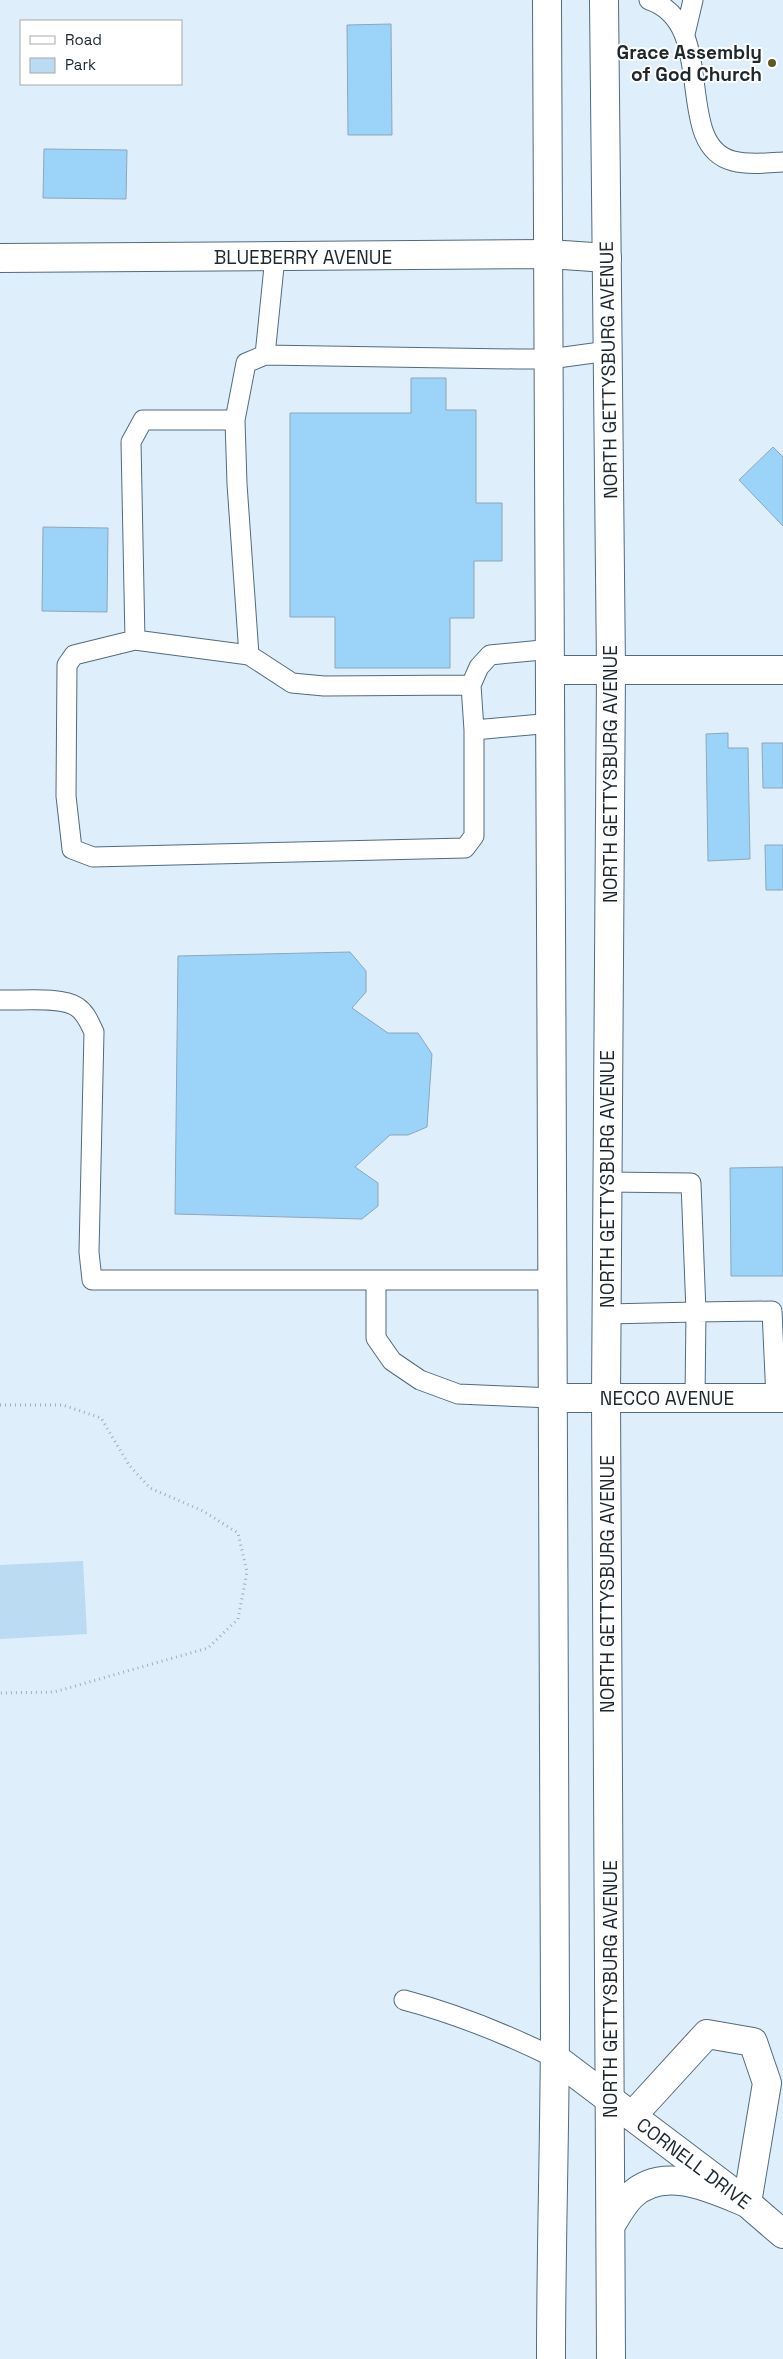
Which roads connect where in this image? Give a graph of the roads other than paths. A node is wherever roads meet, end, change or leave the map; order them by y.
1 (547, 0) edge
2 (604, 0) edge
3 (649, 0) edge
4 (693, 0) edge
5 (685, 34) junction
6 (783, 162) edge
7 (549, 254) junction
8 (275, 257) junction
9 (0, 258) edge
10 (607, 258) junction
11 (608, 351) junction
12 (265, 355) junction
13 (550, 359) junction
14 (235, 420) junction
15 (135, 640) junction
16 (249, 655) junction
17 (552, 659) junction
18 (611, 670) junction
19 (783, 670) edge
20 (470, 685) junction
21 (552, 723) junction
22 (474, 730) junction
23 (0, 1000) edge
24 (608, 1182) junction
25 (376, 1280) junction
26 (552, 1280) junction
27 (696, 1312) junction
28 (607, 1314) junction
29 (552, 1398) junction
30 (606, 1398) junction
31 (695, 1398) junction
32 (780, 1398) edge
33 (404, 2000) dead end
34 (555, 2058) junction
35 (610, 2100) junction
36 (632, 2116) junction
37 (747, 2203) junction
38 (611, 2225) junction
39 (783, 2234) edge
40 (551, 2359) edge
41 (611, 2359) edge

1 - 7 main road
2 - 10 main road, NORTH GETTYSBURG AVENUE
3 - 5 lane
4 - 5 lane
5 - 6 lane
7 - 8 main road, BLUEBERRY AVENUE
7 - 10 main road, BLUEBERRY AVENUE
7 - 13 main road
8 - 9 main road, BLUEBERRY AVENUE
8 - 12 lane
10 - 11 main road, NORTH GETTYSBURG AVENUE
11 - 13 lane
11 - 18 main road, NORTH GETTYSBURG AVENUE
12 - 13 lane
12 - 14 lane
13 - 17 main road
14 - 15 lane
14 - 16 lane
15 - 16 lane
15 - 22 lane
16 - 20 lane
17 - 18 main road
17 - 20 lane
17 - 21 main road
18 - 19 main road
18 - 24 main road, NORTH GETTYSBURG AVENUE
20 - 22 lane
21 - 22 lane
21 - 26 main road
23 - 25 lane
24 - 27 lane
24 - 28 main road, NORTH GETTYSBURG AVENUE
25 - 26 lane
25 - 29 lane
26 - 29 main road
27 - 28 lane
27 - 31 lane
27 - 32 lane
28 - 30 main road, NORTH GETTYSBURG AVENUE
29 - 30 main road, NECCO AVENUE
29 - 34 main road
30 - 31 main road, NECCO AVENUE
30 - 35 main road, NORTH GETTYSBURG AVENUE
31 - 32 main road, NECCO AVENUE
33 - 34 lane
34 - 35 main road, CORNELL DRIVE
34 - 40 main road
35 - 36 main road, CORNELL DRIVE
35 - 38 main road, NORTH GETTYSBURG AVENUE
36 - 37 main road, CORNELL DRIVE
36 - 37 main road
37 - 38 main road
37 - 39 main road, CORNELL DRIVE
38 - 41 main road, NORTH GETTYSBURG AVENUE

